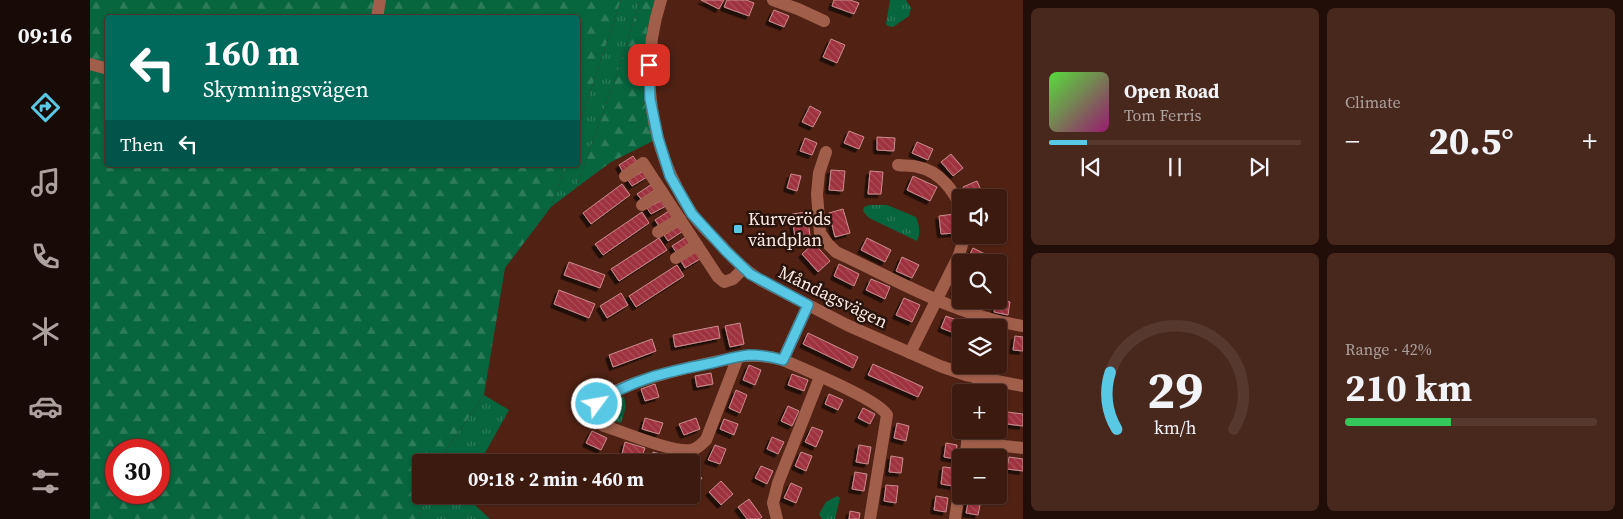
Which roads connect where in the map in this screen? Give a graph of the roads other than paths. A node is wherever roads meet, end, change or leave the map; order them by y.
1 (380, 0) edge
2 (661, 0) edge
3 (773, 0) edge
4 (378, 15) edge
5 (824, 21) dead end
6 (90, 64) edge
7 (105, 68) edge
8 (826, 152) dead end
9 (898, 165) dead end
10 (626, 176) dead end
11 (662, 192) junction
12 (952, 192) edge
13 (642, 205) dead end
14 (680, 219) junction
15 (658, 232) dead end
16 (962, 244) edge
17 (697, 245) junction
18 (676, 258) dead end
19 (744, 268) junction
20 (936, 300) junction
21 (808, 305) junction
22 (1023, 326) edge
23 (910, 353) junction
24 (738, 357) junction
25 (783, 360) junction
26 (820, 377) junction
27 (979, 378) junction
28 (978, 384) edge
29 (1023, 386) edge
30 (982, 439) edge
31 (1023, 448) edge
32 (957, 504) edge
33 (777, 519) edge
34 (870, 519) edge
35 (955, 519) edge

1 - 4 street
2 - 19 street, Måndagsvägen
3 - 5 street
6 - 7 street
8 - 20 street
9 - 12 street
10 - 11 street
11 - 13 street
11 - 14 street
14 - 15 street
14 - 17 street
16 - 20 street
17 - 18 street
17 - 19 street
19 - 21 street, Måndagsvägen
20 - 22 street
20 - 23 street
21 - 23 street, Måndagsvägen
21 - 25 street
23 - 27 street, Måndagsvägen
24 - 24 street
24 - 25 street
25 - 26 street
26 - 33 street
26 - 34 street
27 - 28 street
27 - 29 street, Måndagsvägen
30 - 31 street
32 - 35 street

